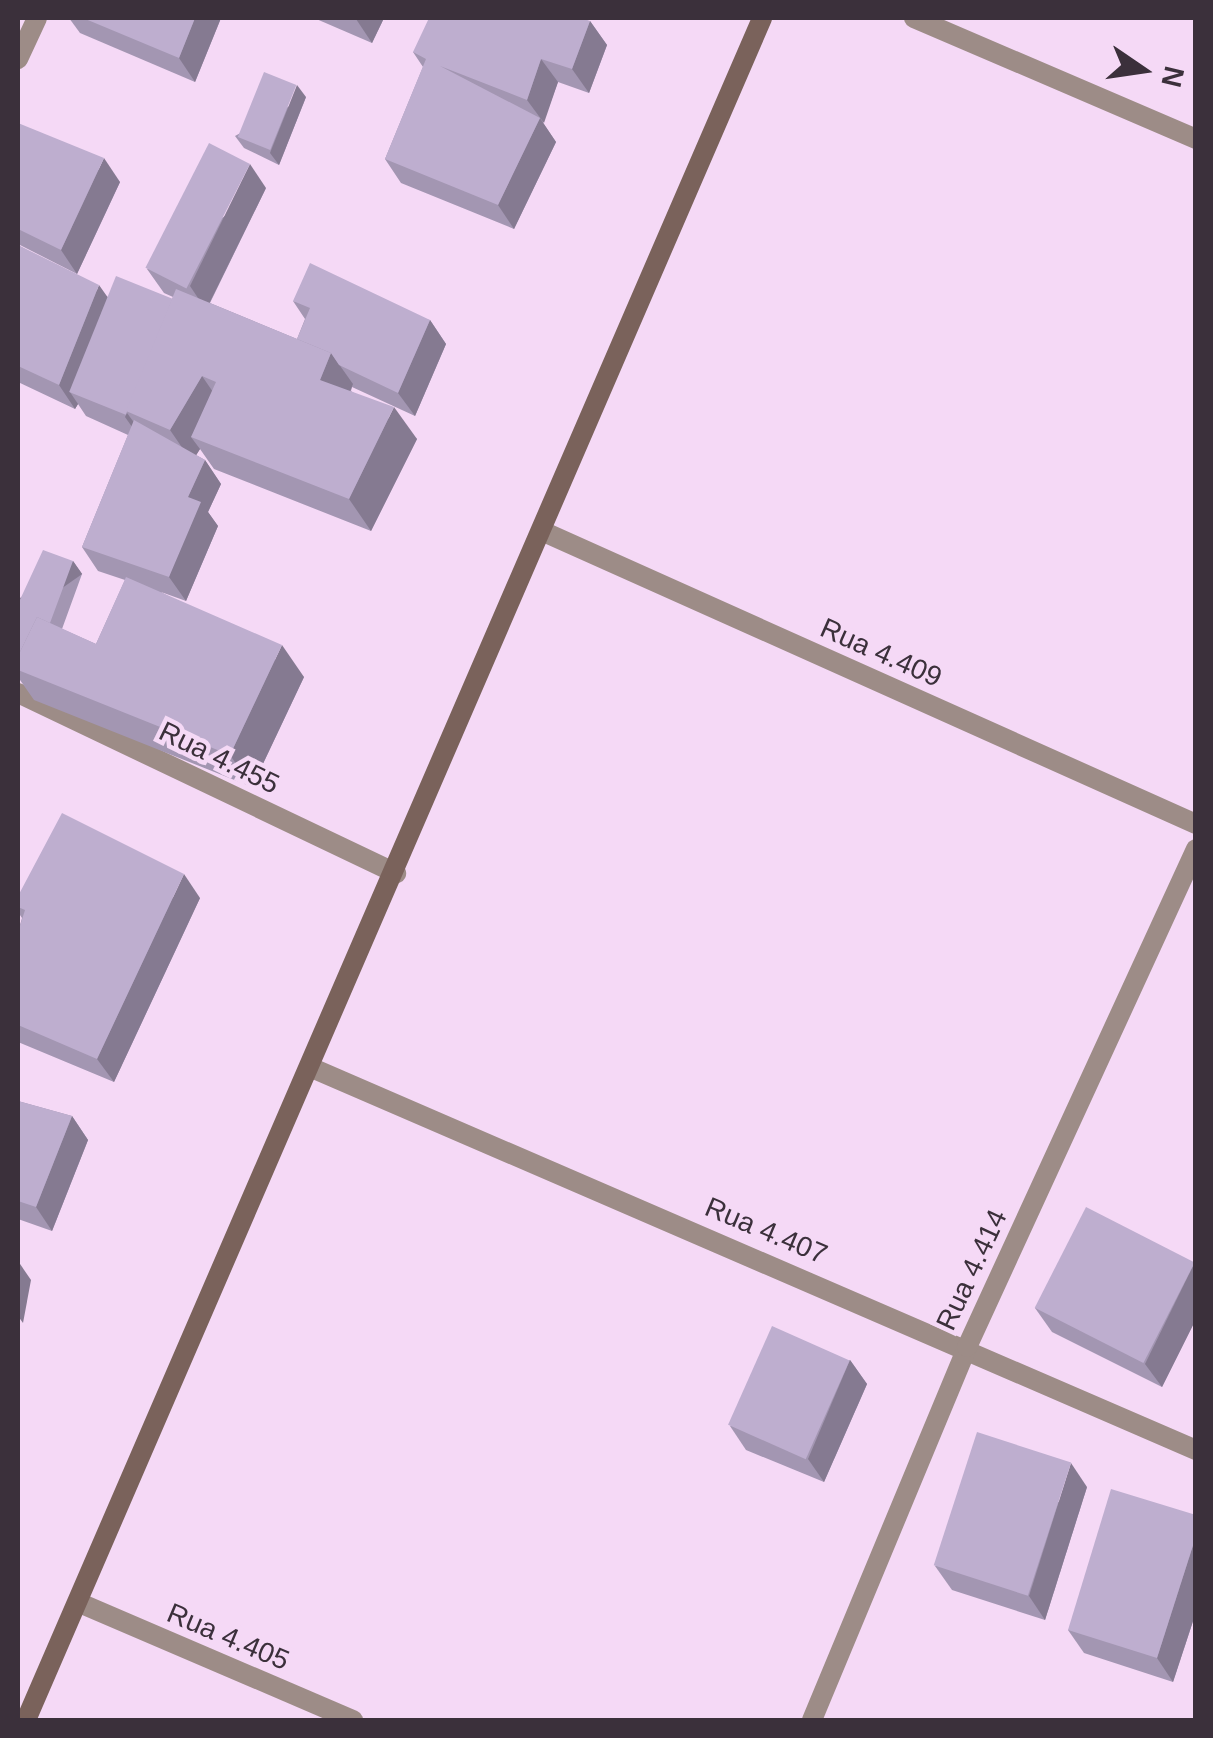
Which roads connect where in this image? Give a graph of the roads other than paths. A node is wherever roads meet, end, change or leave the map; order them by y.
1 (37, 18) edge
2 (762, 18) edge
3 (914, 18) edge
4 (18, 59) edge
5 (1196, 139) edge
6 (544, 532) junction
7 (18, 693) edge
8 (1196, 824) edge
9 (1196, 848) edge
10 (396, 874) junction
11 (312, 1068) junction
12 (967, 1347) junction
13 (1196, 1450) edge
14 (82, 1604) junction
15 (26, 1720) edge
16 (353, 1720) edge
17 (812, 1720) edge

1 - 4 street
2 - 6 street
3 - 5 street
6 - 8 street, Rua 4.409
6 - 10 street
7 - 10 street, Rua 4.455
9 - 12 street, Rua 4.414
10 - 11 street
11 - 12 street, Rua 4.407
11 - 14 street
12 - 13 street, Rua 4.407
12 - 17 street, Rua 4.414
14 - 15 street
14 - 16 street, Rua 4.405

